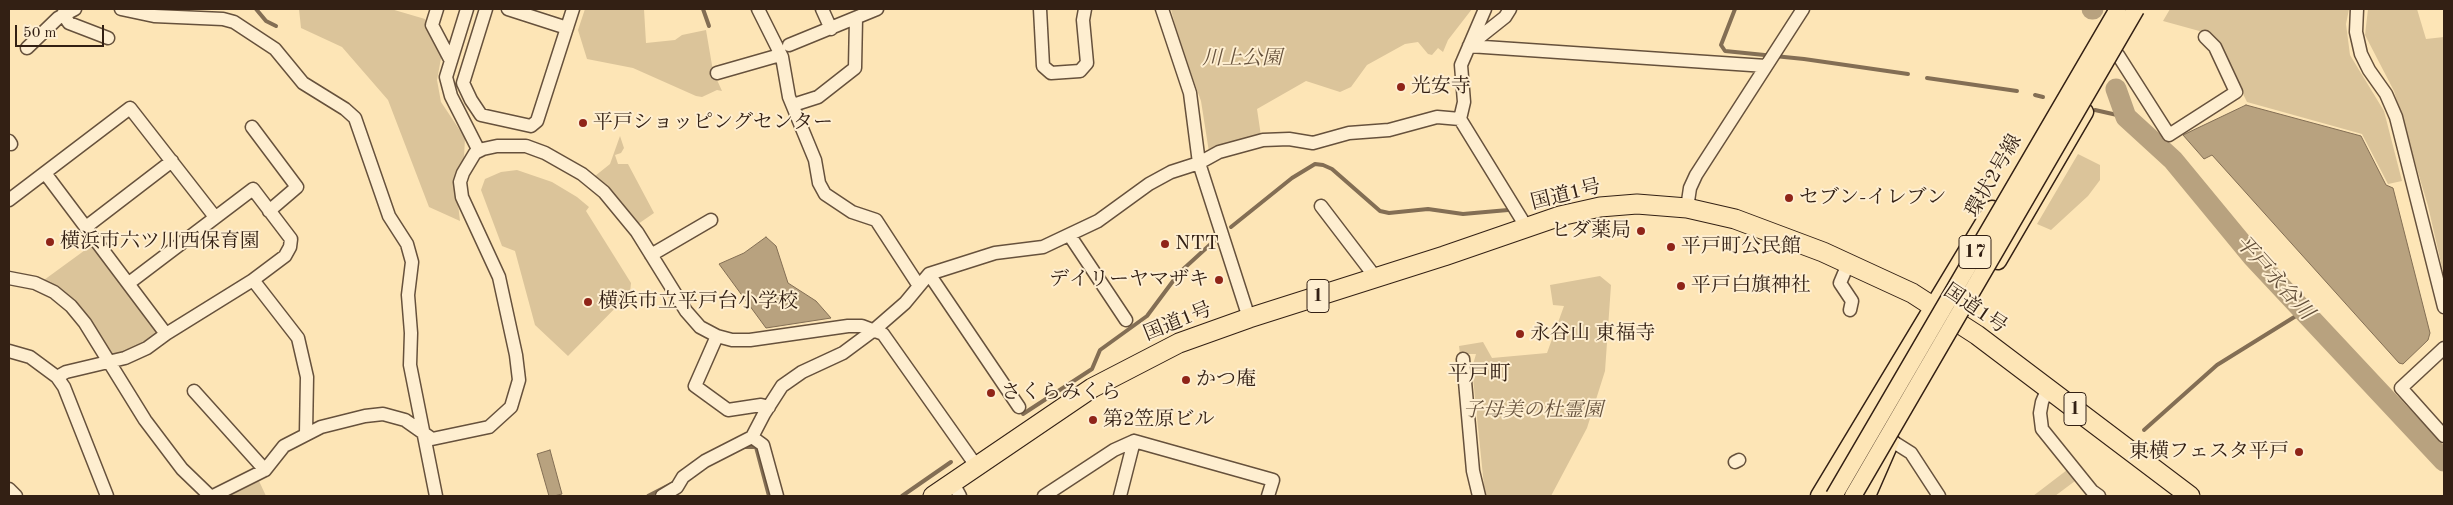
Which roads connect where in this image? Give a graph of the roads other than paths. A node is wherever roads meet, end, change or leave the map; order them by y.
1 (121, 9) edge
2 (467, 9) edge
3 (486, 9) edge
4 (508, 9) edge
5 (573, 9) edge
6 (758, 9) edge
7 (822, 9) edge
8 (1040, 9) edge
9 (1085, 9) edge
10 (1162, 9) edge
11 (1485, 9) edge
12 (1510, 9) edge
13 (1803, 9) edge
14 (2110, 9) edge
15 (2118, 9) edge
16 (2136, 9) edge
17 (2144, 9) edge
18 (2357, 9) edge
19 (433, 10) edge
20 (872, 10) edge
21 (69, 12) edge
22 (856, 18) junction
23 (567, 28) junction
24 (831, 29) junction
25 (108, 38) dead end
26 (2205, 38) dead end
27 (1469, 46) junction
28 (27, 48) dead end
29 (785, 50) junction
30 (2118, 56) junction
31 (451, 61) junction
32 (1766, 66) junction
33 (717, 73) dead end
34 (793, 105) junction
35 (1460, 118) junction
36 (252, 127) dead end
37 (479, 151) junction
38 (172, 161) junction
39 (1200, 163) junction
40 (39, 175) junction
41 (9, 200) edge
42 (1321, 206) dead end
43 (1687, 208) junction
44 (269, 211) junction
45 (216, 217) junction
46 (711, 220) dead end
47 (86, 227) junction
48 (1527, 228) junction
49 (1070, 236) junction
50 (651, 255) junction
51 (1848, 264) junction
52 (929, 274) junction
53 (9, 278) edge
54 (1376, 278) junction
55 (253, 280) junction
56 (129, 283) junction
57 (919, 286) junction
58 (2444, 306) edge
59 (1933, 307) junction
60 (1850, 310) dead end
61 (1249, 318) junction
62 (1126, 320) dead end
63 (1960, 324) junction
64 (874, 330) junction
65 (166, 334) junction
66 (717, 336) junction
67 (2444, 348) edge
68 (9, 351) edge
69 (1463, 360) dead end
70 (109, 361) junction
71 (56, 377) junction
72 (2048, 388) junction
73 (194, 391) dead end
74 (768, 407) junction
75 (1019, 407) dead end
76 (306, 433) junction
77 (423, 433) junction
78 (2444, 436) edge
79 (752, 437) junction
80 (1892, 441) junction
81 (1134, 442) junction
82 (977, 466) junction
83 (265, 470) junction
84 (9, 490) edge
85 (956, 490) edge
86 (16, 496) edge
87 (107, 496) edge
88 (211, 496) edge
89 (436, 496) edge
90 (662, 496) edge
91 (776, 496) edge
92 (933, 496) edge
93 (1044, 496) edge
94 (1123, 496) edge
95 (1268, 496) edge
96 (1479, 496) edge
97 (1819, 496) edge
98 (1834, 496) edge
99 (1853, 496) edge
100 (1867, 496) edge
101 (1939, 496) edge
102 (2099, 496) edge
103 (2190, 496) edge

1 - 77 street
2 - 31 street
3 - 23 street
4 - 23 street
5 - 23 street
6 - 29 street
7 - 24 street
8 - 9 street
10 - 39 street
11 - 27 street
12 - 27 street
13 - 32 street
14 - 59 main road
15 - 98 main road, 環状2号線 / 17, bridge
16 - 99 main road, 環状2号線 / 17, bridge
17 - 30 main road
18 - 58 street
19 - 31 street
20 - 22 street
21 - 25 street
21 - 28 street
22 - 24 street
22 - 34 street
24 - 29 street
26 - 30 street
27 - 32 street
27 - 35 street
29 - 33 street
29 - 34 street
30 - 63 main road
31 - 37 street
32 - 43 street
34 - 57 street
35 - 39 street
35 - 48 street
36 - 44 street
37 - 50 street
37 - 77 street
38 - 40 street
38 - 45 street
38 - 47 street
39 - 49 street
39 - 61 street
40 - 41 street
40 - 47 street
42 - 54 street
43 - 48 highway, 国道1号 / 1
43 - 51 highway, 国道1号 / 1
44 - 45 street
44 - 55 street
45 - 56 street
46 - 50 street
47 - 56 street
48 - 54 highway, 国道1号 / 1
49 - 52 street
49 - 62 street
50 - 66 street
51 - 59 highway, 国道1号 / 1
51 - 60 street
52 - 57 street
52 - 75 street
53 - 70 street
54 - 61 highway, 国道1号 / 1
55 - 65 street
55 - 76 street
56 - 65 street
57 - 64 street
59 - 63 highway, 国道1号 / 1
59 - 97 main road
61 - 82 highway, 国道1号 / 1
63 - 72 highway, 国道1号 / 1
63 - 80 main road
64 - 66 street
64 - 74 street
64 - 82 street
65 - 70 street
66 - 74 street
67 - 78 street
68 - 71 street
69 - 96 street
70 - 71 street
70 - 88 street
71 - 87 street
72 - 102 street
72 - 103 highway, 国道1号 / 1
73 - 83 street
74 - 79 street
76 - 77 street
76 - 83 street
77 - 89 street
79 - 90 street
79 - 91 street
80 - 100 main road
80 - 101 street
81 - 93 street
81 - 94 street
81 - 95 street
82 - 85 highway, 国道1号 / 1
83 - 88 street
84 - 86 street
85 - 92 highway, 国道1号 / 1

